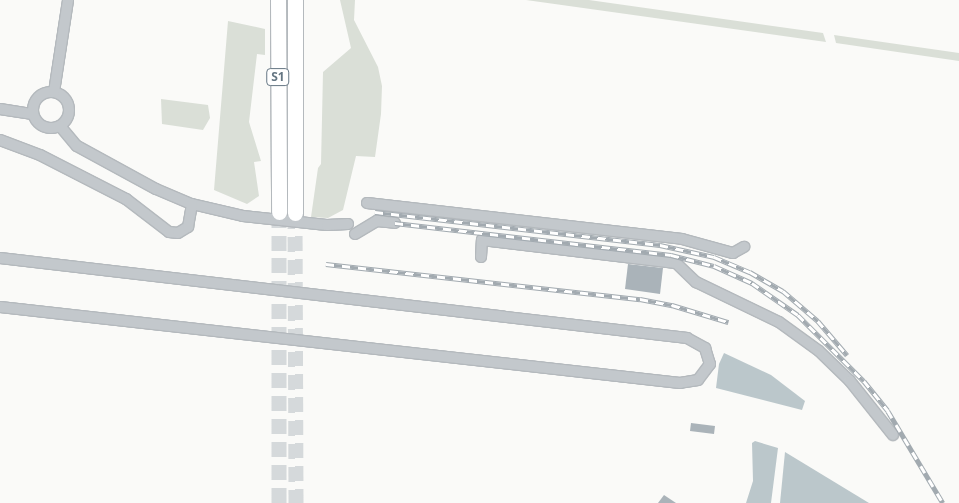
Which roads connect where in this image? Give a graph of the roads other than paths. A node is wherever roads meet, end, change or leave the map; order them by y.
1 (68, 0) edge
2 (278, 0) edge
3 (295, 0) edge
4 (54, 92) junction
5 (0, 109) edge
6 (33, 114) junction
7 (60, 126) junction
8 (0, 140) edge
9 (367, 203) dead end
10 (192, 204) junction
11 (279, 212) tunnel mouth
12 (296, 213) tunnel mouth
13 (395, 223) dead end
14 (348, 224) dead end
15 (355, 234) dead end
16 (744, 247) dead end
17 (480, 257) dead end
18 (0, 258) edge
19 (0, 306) edge
20 (893, 435) dead end

1 - 4 lane
2 - 11 highway, S1
3 - 12 highway, S1
4 - 6 lane
4 - 7 lane
5 - 6 lane
6 - 7 lane
7 - 10 lane
8 - 10 lane
9 - 16 lane
10 - 14 lane
13 - 15 lane
17 - 20 lane
18 - 19 lane

